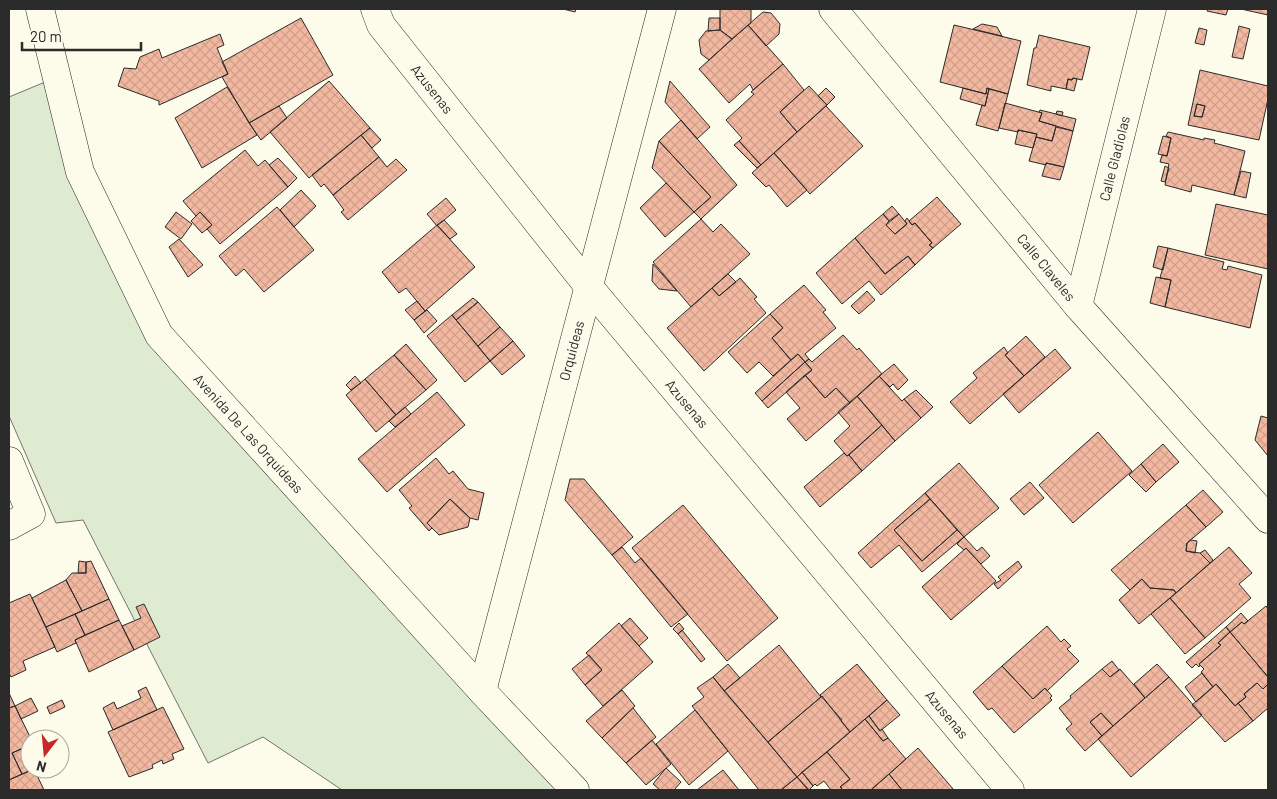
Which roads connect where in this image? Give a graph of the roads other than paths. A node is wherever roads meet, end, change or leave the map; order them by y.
1 (40, 9) edge
2 (375, 9) edge
3 (662, 9) edge
4 (833, 9) edge
5 (1152, 9) edge
6 (589, 287) junction
7 (1078, 306) junction
8 (9, 461) edge
9 (1268, 519) edge
10 (20, 520) edge
11 (482, 691) junction
12 (575, 790) edge
13 (1010, 790) edge

1 - 11 street, Avenida De Las Orquídeas
2 - 6 street, Azusenas
3 - 6 street, Orquideas
4 - 7 street, Calle Claveles
5 - 7 street, Calle Gladiolas
6 - 11 street, Orquideas
6 - 13 street, Azusenas
7 - 9 street, Calle Claveles
8 - 10 street
11 - 12 street, Avenida De Las Orquídeas

